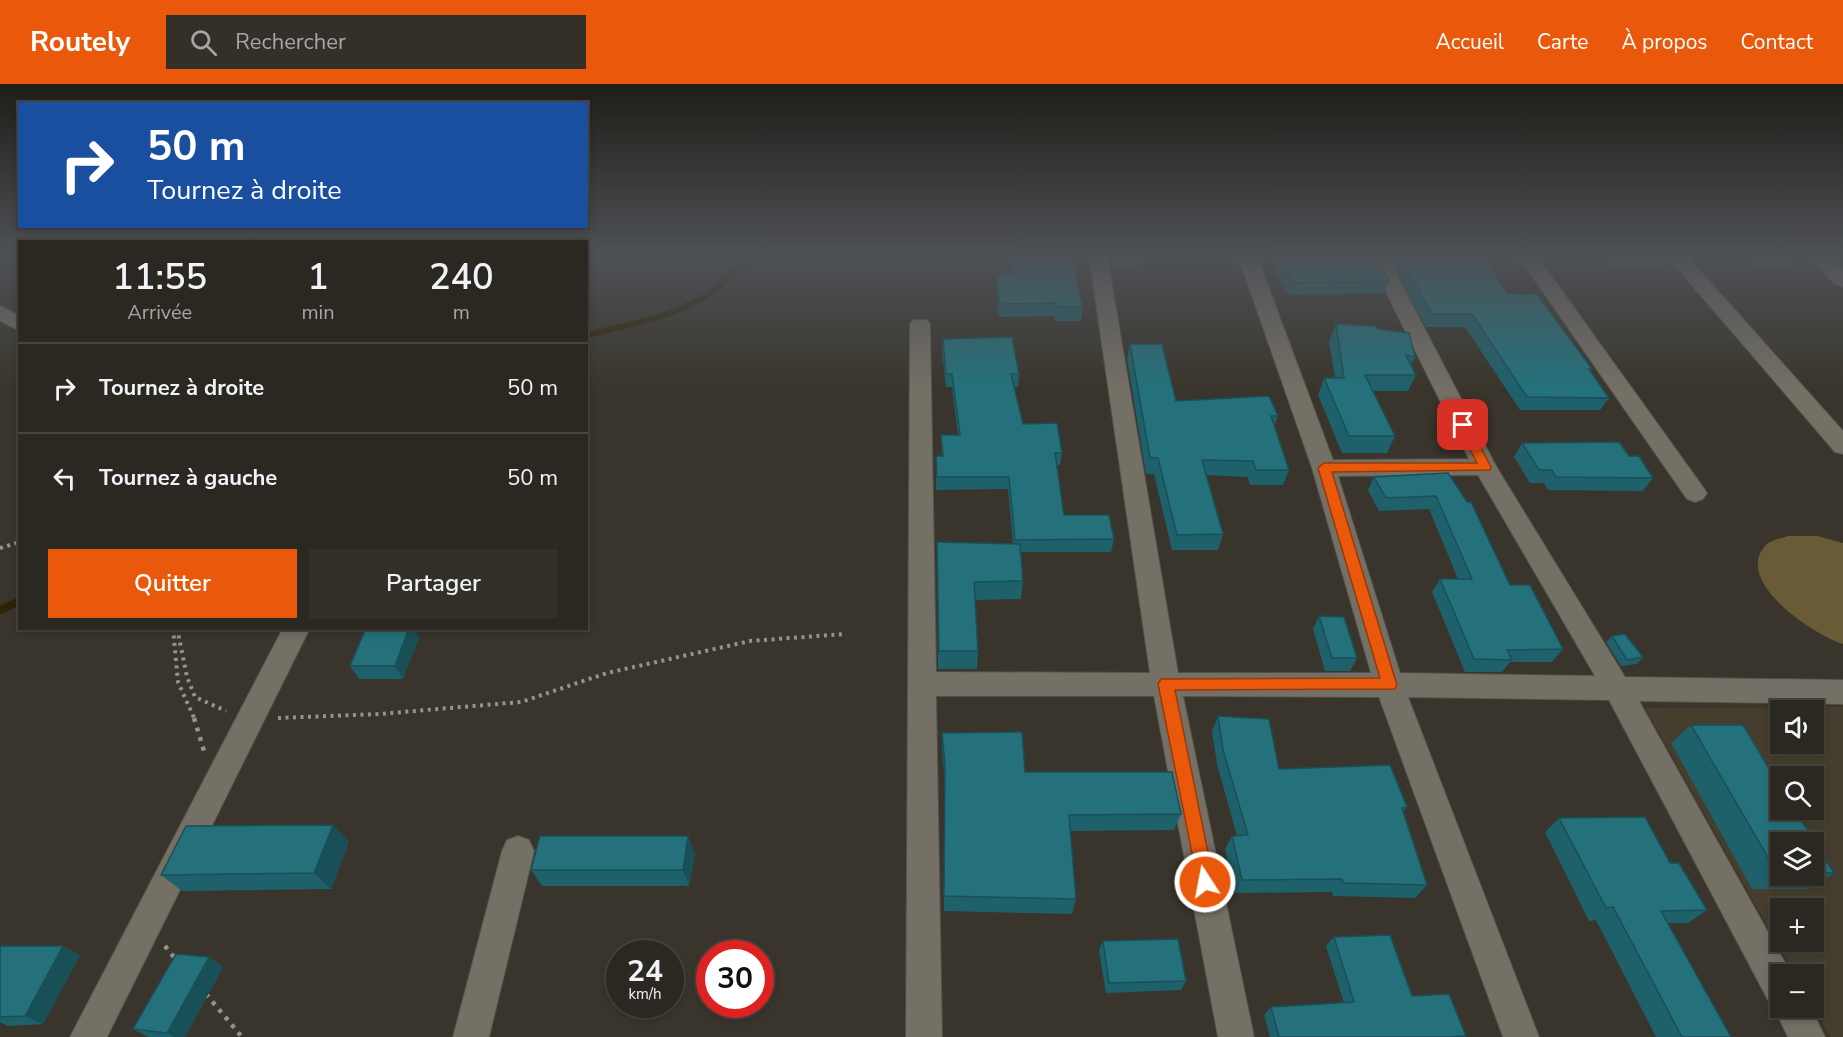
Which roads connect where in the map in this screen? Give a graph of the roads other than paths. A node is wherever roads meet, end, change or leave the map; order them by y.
1 (1105, 300) edge
2 (1263, 300) edge
3 (1400, 300) edge
4 (1558, 300) edge
5 (1715, 300) edge
6 (0, 312) edge
7 (18, 324) edge
8 (920, 324) dead end
9 (1843, 446) edge
10 (1485, 467) junction
11 (1324, 468) junction
12 (1695, 494) dead end
13 (296, 630) edge
14 (922, 684) junction
15 (1166, 684) junction
16 (1389, 685) junction
17 (1618, 690) junction
18 (1843, 692) edge
19 (518, 851) dead end
20 (1770, 970) edge
21 (1797, 1018) edge
22 (88, 1037) edge
23 (471, 1037) edge
24 (924, 1037) edge
25 (1236, 1037) edge
26 (1521, 1037) edge
27 (1807, 1037) edge

1 - 15 street
2 - 11 street
3 - 10 street
4 - 12 street
5 - 9 street
6 - 7 street
8 - 14 street
10 - 11 street
10 - 17 street
11 - 16 street
13 - 22 street
14 - 15 street
14 - 24 street
15 - 16 street
15 - 25 street
16 - 17 street
16 - 26 street
17 - 18 street
17 - 20 street
19 - 23 street
21 - 27 street

